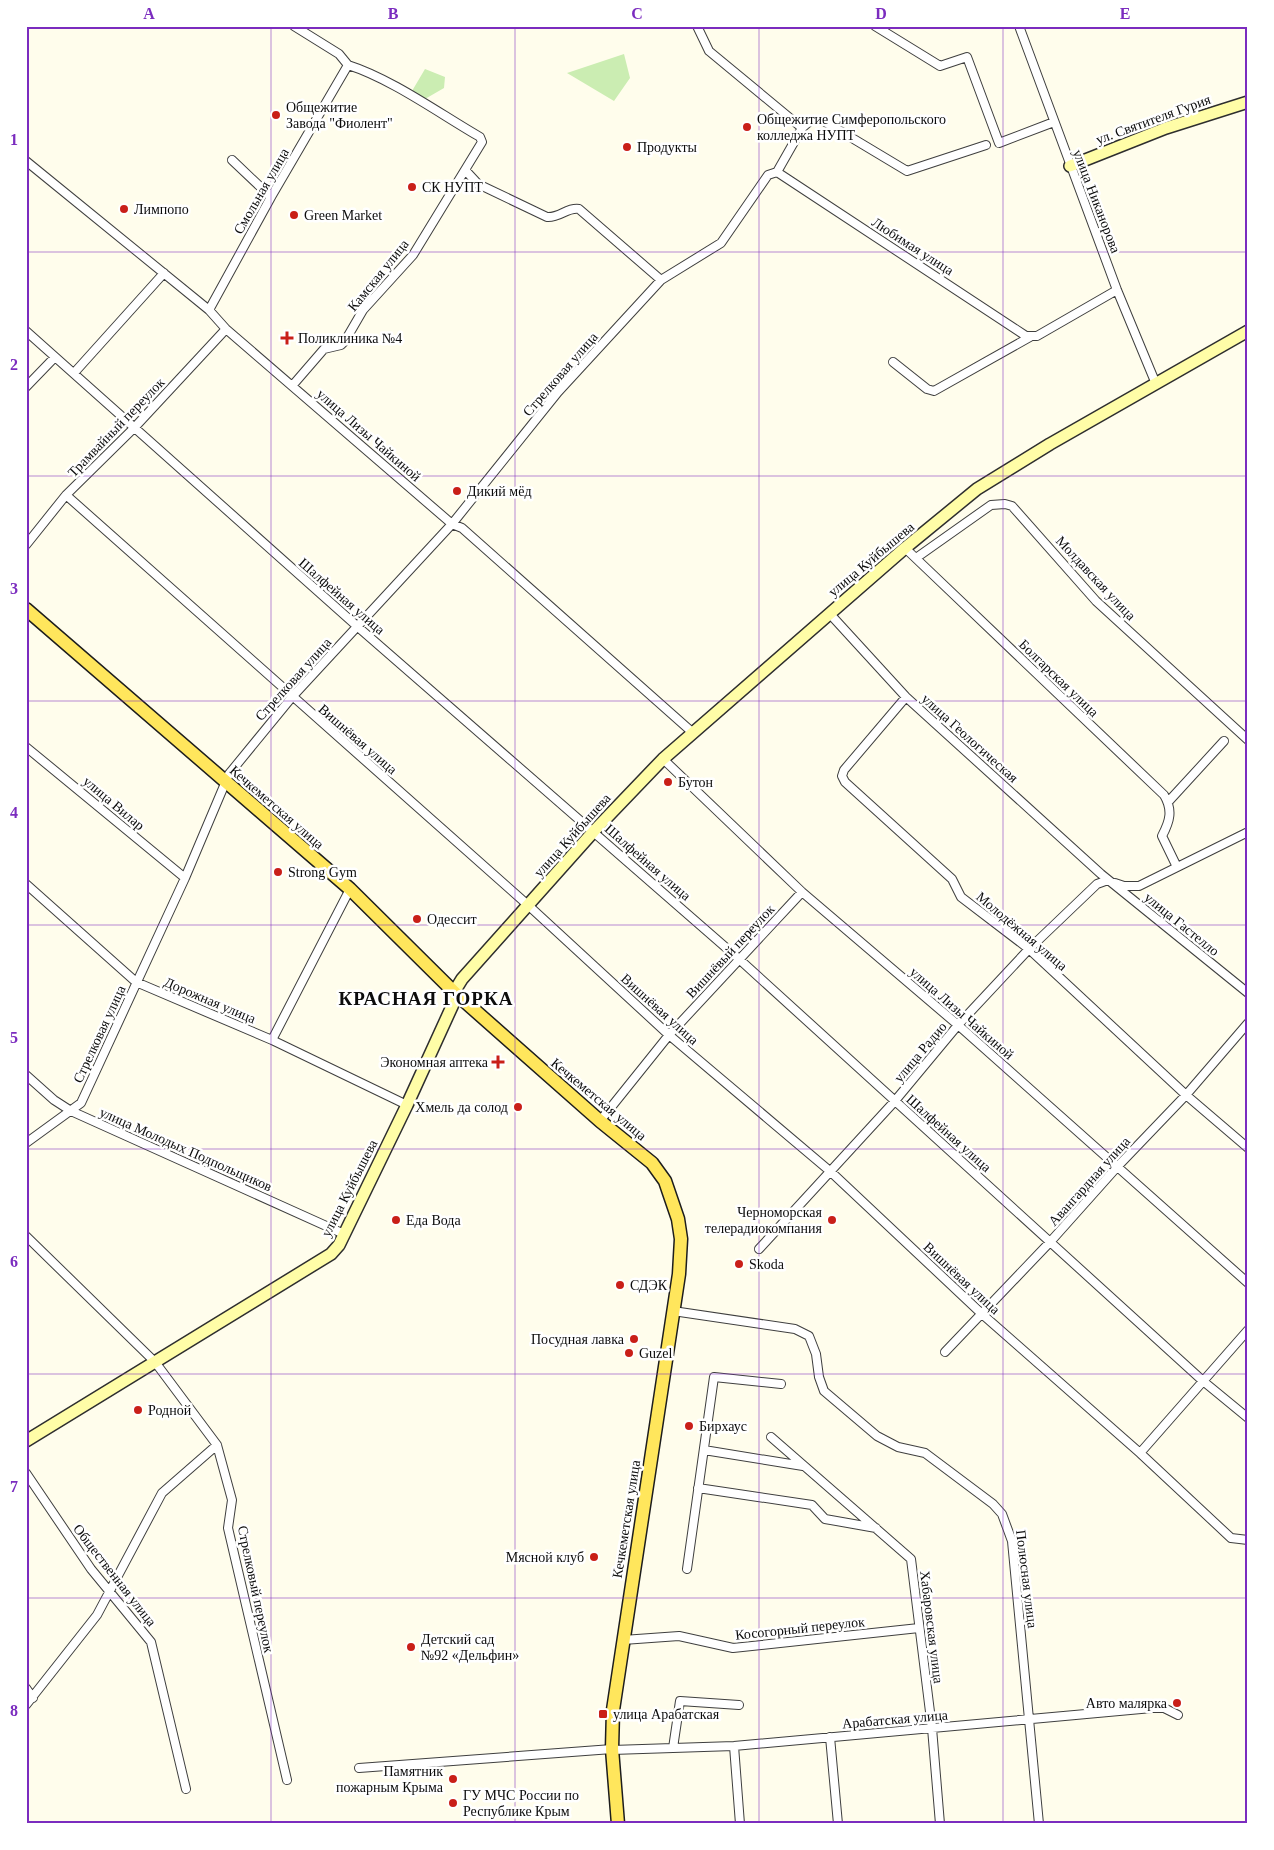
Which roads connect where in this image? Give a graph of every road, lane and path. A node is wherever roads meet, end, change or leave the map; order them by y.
1 (294, 26) edge
2 (697, 26) edge
3 (874, 26) edge
4 (1019, 26) edge
5 (348, 66) junction
6 (1248, 102) edge
7 (1054, 122) junction
8 (802, 128) junction
9 (986, 145) dead end
10 (232, 160) dead end
11 (26, 161) edge
12 (1070, 166) junction
13 (466, 171) junction
14 (777, 172) junction
15 (271, 197) junction
16 (164, 273) junction
17 (661, 280) junction
18 (1117, 290) junction
19 (209, 310) junction
20 (226, 329) junction
21 (26, 331) edge
22 (1248, 331) edge
23 (1033, 336) junction
24 (55, 357) junction
25 (893, 362) dead end
26 (74, 373) junction
27 (1156, 384) junction
28 (292, 386) junction
29 (26, 387) edge
30 (134, 428) junction
31 (66, 495) junction
32 (452, 524) junction
33 (26, 545) edge
34 (906, 548) junction
35 (916, 558) junction
36 (26, 609) edge
37 (830, 614) junction
38 (358, 626) junction
39 (906, 696) junction
40 (292, 697) junction
41 (692, 732) junction
42 (1248, 740) edge
43 (1224, 741) dead end
44 (26, 746) edge
45 (663, 759) junction
46 (224, 782) junction
47 (1168, 802) junction
48 (594, 831) junction
49 (1248, 832) edge
50 (1177, 867) junction
51 (1101, 874) joint
52 (185, 878) junction
53 (1108, 880) junction
54 (26, 884) edge
55 (350, 890) junction
56 (802, 892) junction
57 (529, 906) junction
58 (1029, 949) junction
59 (739, 959) junction
60 (136, 982) junction
61 (454, 992) junction
62 (1248, 993) edge
63 (1248, 1023) edge
64 (958, 1025) junction
65 (669, 1035) junction
66 (272, 1040) junction
67 (26, 1075) edge
68 (1186, 1095) junction
69 (894, 1102) junction
70 (407, 1105) junction
71 (71, 1111) junction
72 (600, 1121) junction
73 (26, 1143) edge
74 (1248, 1148) edge
75 (1117, 1167) junction
76 (831, 1172) junction
77 (344, 1234) junction
78 (26, 1236) edge
79 (1051, 1242) junction
80 (759, 1250) dead end
81 (1248, 1283) edge
82 (674, 1311) junction
83 (982, 1314) junction
84 (1248, 1330) edge
85 (945, 1352) dead end
86 (154, 1362) junction
87 (1203, 1381) junction
88 (781, 1384) dead end
89 (1248, 1418) edge
90 (772, 1437) dead end
91 (26, 1441) edge
92 (217, 1445) junction
93 (704, 1450) junction
94 (1140, 1453) junction
95 (805, 1466) junction
96 (26, 1473) edge
97 (698, 1488) junction
98 (877, 1529) junction
99 (1248, 1540) edge
100 (687, 1569) dead end
101 (109, 1590) junction
102 (919, 1628) junction
103 (624, 1640) junction
104 (26, 1688) edge
105 (33, 1698) junction
106 (26, 1705) edge
107 (740, 1705) dead end
108 (1178, 1715) dead end
109 (1030, 1719) junction
110 (932, 1728) junction
111 (830, 1737) junction
112 (734, 1746) junction
113 (673, 1748) junction
114 (612, 1750) junction
115 (359, 1768) dead end
116 (287, 1780) dead end
117 (186, 1789) dead end
118 (618, 1824) edge
119 (740, 1824) edge
120 (838, 1824) edge
121 (940, 1824) edge
122 (1039, 1824) edge

1 - 5 street
2 - 8 street
3 - 7 street
4 - 7 street, улица Никанорова
5 - 13 street, Камская улица
5 - 15 street, Смольная улица
6 - 12 main road, ул. Святителя Гурия
7 - 12 street, улица Никанорова
8 - 9 street
8 - 14 street, Стрелковая улица
10 - 15 street
11 - 16 street, улица Лизы Чайкиной
12 - 18 street, улица Никанорова
13 - 17 street
13 - 28 street, Камская улица
14 - 17 street, Стрелковая улица
14 - 23 street, Любимая улица
15 - 19 street, Смольная улица
16 - 19 street, улица Лизы Чайкиной
16 - 26 street
17 - 32 street, Стрелковая улица
18 - 23 street
18 - 27 street, улица Никанорова
19 - 20 street, улица Лизы Чайкиной
20 - 28 street, улица Лизы Чайкиной
20 - 30 street, Трамвайный переулок
21 - 24 street, Шалфейная улица
22 - 27 main road, улица Куйбышева
23 - 25 street
24 - 26 street, Шалфейная улица
24 - 29 street
26 - 30 street, Шалфейная улица
27 - 34 main road, улица Куйбышева
28 - 32 street, улица Лизы Чайкиной
30 - 31 street, Трамвайный переулок
30 - 38 street, Шалфейная улица
31 - 33 street, Трамвайный переулок
31 - 40 street, Вишнёвая улица
32 - 38 street, Стрелковая улица
32 - 41 street, улица Лизы Чайкиной
34 - 35 street, Болгарская улица
34 - 37 main road, улица Куйбышева
35 - 42 street, Молдавская улица
35 - 47 street, Болгарская улица
36 - 46 main road, Кечкеметская улица
37 - 39 street, улица Геологическая
37 - 41 main road, улица Куйбышева
38 - 40 street, Стрелковая улица
38 - 48 street, Шалфейная улица
39 - 51 street, улица Геологическая
39 - 58 street, Молодёжная улица
40 - 46 street, Стрелковая улица
40 - 57 street, Вишнёвая улица
41 - 45 main road, улица Куйбышева
43 - 47 street
44 - 52 street, улица Вилар
45 - 48 main road, улица Куйбышева
45 - 56 street, улица Лизы Чайкиной
46 - 52 street, Стрелковая улица
46 - 55 main road, Кечкеметская улица
47 - 50 street
48 - 57 main road, улица Куйбышева
48 - 59 street, Шалфейная улица
49 - 50 street
50 - 53 street
51 - 53 street, улица Гастелло
52 - 60 street, Стрелковая улица
53 - 58 street, улица Радио
53 - 62 street, улица Гастелло
54 - 60 street, Дорожная улица
55 - 61 main road, Кечкеметская улица
55 - 66 street
56 - 59 street, Вишнёвый переулок
56 - 64 street, улица Лизы Чайкиной
57 - 61 main road, улица Куйбышева
57 - 65 street, Вишнёвая улица
58 - 64 street, улица Радио
58 - 68 street, Молодёжная улица
59 - 65 street, Вишнёвый переулок
59 - 69 street, Шалфейная улица
60 - 66 street, Дорожная улица
60 - 71 street, Стрелковая улица
61 - 70 main road, улица Куйбышева
61 - 72 main road, Кечкеметская улица
63 - 68 street, Авангардная улица
64 - 69 street, улица Радио
64 - 75 street, улица Лизы Чайкиной
65 - 72 street, Вишнёвый переулок
65 - 76 street, Вишнёвая улица
66 - 70 street, Дорожная улица
67 - 71 street, улица Молодых Подпольщиков
68 - 74 street, Молодёжная улица
68 - 75 street, Авангардная улица
69 - 76 street, улица Радио
69 - 79 street, Шалфейная улица
70 - 77 main road, улица Куйбышева
71 - 73 street, Стрелковая улица
71 - 77 street, улица Молодых Подпольщиков
72 - 82 main road, Кечкеметская улица
75 - 79 street, Авангардная улица
75 - 81 street, улица Лизы Чайкиной
76 - 80 street, улица Радио
76 - 83 street, Вишнёвая улица
77 - 86 main road, улица Куйбышева
78 - 86 street, Стрелковый переулок
79 - 83 street, Авангардная улица
79 - 87 street, Шалфейная улица
82 - 103 main road, Кечкеметская улица
82 - 109 street, Полюсная улица
83 - 85 street, Авангардная улица
83 - 94 street, Вишнёвая улица
84 - 87 street
86 - 91 main road, улица Куйбышева
86 - 92 street, Стрелковый переулок
87 - 89 street, Шалфейная улица
87 - 94 street
88 - 93 street
90 - 95 street, Хабаровская улица
92 - 101 street
92 - 116 street, Стрелковый переулок
93 - 95 street
93 - 97 street
94 - 99 street, Вишнёвая улица
95 - 98 street, Хабаровская улица
96 - 101 street, Общественная улица
97 - 98 street
97 - 100 street
98 - 102 street, Хабаровская улица
101 - 105 street
101 - 117 street, Общественная улица
102 - 103 street, Косогорный переулок
102 - 110 street, Хабаровская улица
103 - 114 main road, Кечкеметская улица
104 - 105 street
105 - 106 street
107 - 113 street
108 - 109 street, Арабатская улица
109 - 110 street, Арабатская улица
109 - 122 street, Полюсная улица
110 - 111 street, Арабатская улица
110 - 121 street, Хабаровская улица
111 - 112 street, Арабатская улица
111 - 120 street
112 - 113 street, Арабатская улица
112 - 119 street
113 - 114 street, Арабатская улица
114 - 115 street, Арабатская улица
114 - 118 main road, Кечкеметская улица

